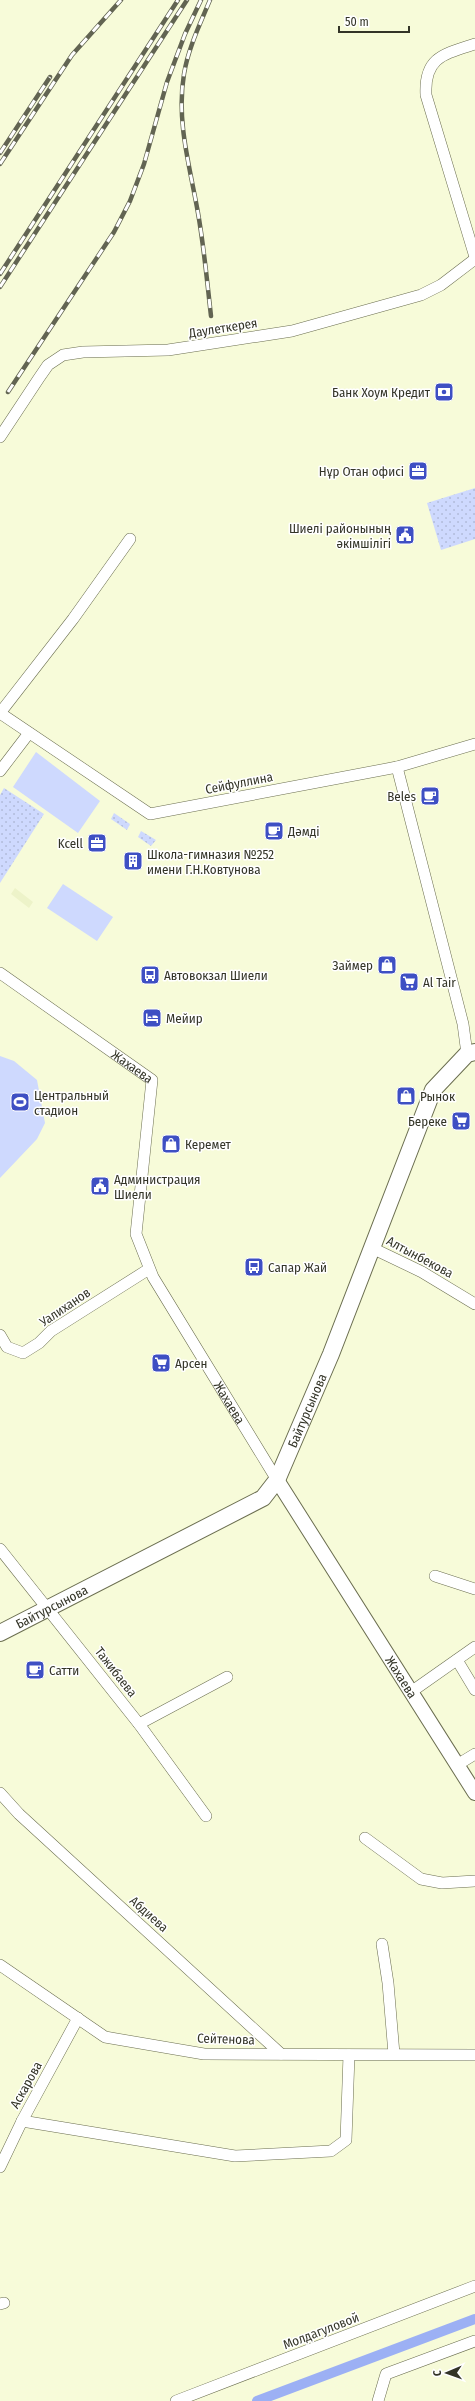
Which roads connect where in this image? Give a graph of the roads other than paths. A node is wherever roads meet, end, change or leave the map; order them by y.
1 (475, 44) edge
2 (475, 258) edge
3 (0, 437) edge
4 (130, 539) dead end
5 (0, 713) edge
6 (29, 733) junction
7 (475, 744) edge
8 (397, 768) junction
9 (0, 771) edge
10 (0, 973) edge
11 (471, 1053) edge
12 (372, 1248) junction
13 (149, 1268) junction
14 (475, 1304) edge
15 (0, 1335) edge
16 (277, 1480) junction
17 (0, 1549) edge
18 (435, 1576) dead end
19 (475, 1589) edge
20 (48, 1608) junction
21 (0, 1633) edge
22 (475, 1647) edge
23 (457, 1660) junction
24 (228, 1677) dead end
25 (475, 1690) edge
26 (411, 1692) junction
27 (139, 1724) junction
28 (475, 1754) edge
29 (457, 1765) junction
30 (0, 1793) edge
31 (475, 1793) edge
32 (206, 1816) dead end
33 (365, 1838) dead end
34 (475, 1881) edge
35 (382, 1944) dead end
36 (0, 1965) edge
37 (78, 2018) junction
38 (281, 2054) junction
39 (349, 2054) junction
40 (394, 2054) junction
41 (475, 2055) edge
42 (22, 2121) junction
43 (0, 2167) edge
44 (475, 2286) edge
45 (475, 2341) edge
46 (176, 2401) edge
47 (378, 2401) edge

1 - 2 street, Даулеткерея
2 - 3 street, Даулеткерея
4 - 5 street
5 - 6 street
6 - 8 street, Сейфуллина
6 - 9 street
7 - 8 street, Сейфуллина
8 - 11 street
10 - 13 street, Жахаева
11 - 12 main road, Байтурсынова
12 - 14 street, Алтынбекова
12 - 16 main road, Байтурсынова
13 - 15 street, Уалиханов
13 - 16 street, Жахаева
16 - 20 main road, Байтурсынова
16 - 26 street, Жахаева
17 - 20 street, Тажибаева
18 - 19 street
20 - 21 main road, Байтурсынова
20 - 27 street, Тажибаева
22 - 23 street
23 - 25 street
23 - 26 street
24 - 27 street
26 - 29 street, Жахаева
27 - 32 street, Тажибаева
28 - 29 street
29 - 31 street, Жахаева
30 - 38 street, Абдиева
33 - 34 street
35 - 40 street
36 - 37 street, Сейтенова
37 - 38 street, Сейтенова
37 - 42 street, Аскарова
38 - 39 street, Сейтенова
39 - 40 street, Сейтенова
39 - 42 street
40 - 41 street, Сейтенова
42 - 43 street, Аскарова
44 - 46 street, Молдагуловой
45 - 47 street

